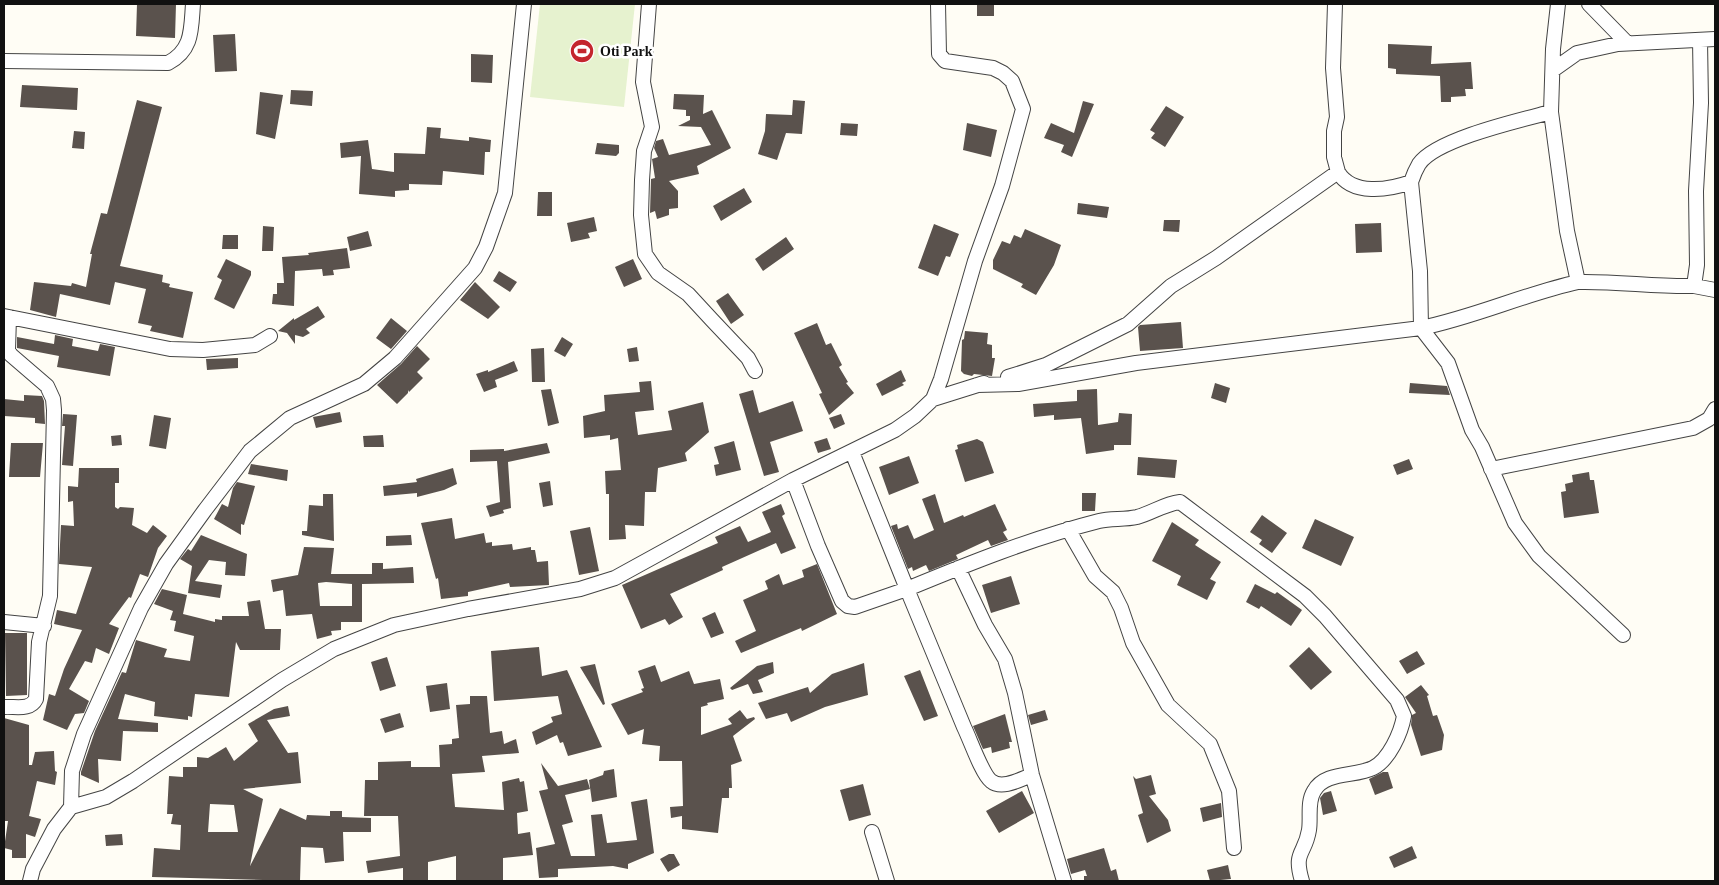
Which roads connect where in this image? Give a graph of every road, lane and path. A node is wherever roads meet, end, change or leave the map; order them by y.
1 (192, 4) edge
2 (524, 4) edge
3 (649, 4) edge
4 (938, 4) edge
5 (1335, 4) edge
6 (1558, 4) edge
7 (1589, 4) edge
8 (1715, 39) edge
9 (1700, 40) junction
10 (1627, 43) junction
11 (4, 61) edge
12 (1552, 70) junction
13 (1551, 112) junction
14 (1338, 172) junction
15 (1411, 182) junction
16 (1578, 282) junction
17 (1694, 286) junction
18 (1715, 290) edge
19 (6, 316) edge
20 (1421, 328) junction
21 (270, 336) dead end
22 (755, 372) dead end
23 (978, 385) junction
24 (932, 399) junction
25 (1715, 409) edge
26 (852, 452) junction
27 (1491, 470) junction
28 (793, 480) junction
29 (1068, 530) junction
30 (958, 568) junction
31 (907, 589) junction
32 (4, 622) edge
33 (44, 626) junction
34 (1623, 635) dead end
35 (4, 707) edge
36 (1032, 776) junction
37 (71, 807) junction
38 (872, 832) dead end
39 (1234, 848) dead end
40 (30, 881) edge
41 (887, 881) edge
42 (1064, 881) edge
43 (1302, 881) edge

1 - 11 street
2 - 37 street
3 - 22 street
4 - 24 street
5 - 14 street
6 - 12 street
7 - 10 street
8 - 9 street
9 - 10 street
9 - 17 street
10 - 12 street
12 - 13 street
13 - 15 street
13 - 16 street
14 - 15 street
14 - 23 street
15 - 20 street
16 - 17 street
16 - 20 street
17 - 18 street
19 - 21 street
19 - 33 street
20 - 23 street
20 - 27 street
23 - 24 street
24 - 26 street
25 - 27 street
26 - 28 street
26 - 31 street
27 - 34 street
28 - 31 street
28 - 37 street
29 - 30 street
29 - 39 street
29 - 43 street
30 - 31 street
30 - 36 street
31 - 36 street
32 - 33 street
33 - 35 street
36 - 42 street
37 - 40 street
38 - 41 street

